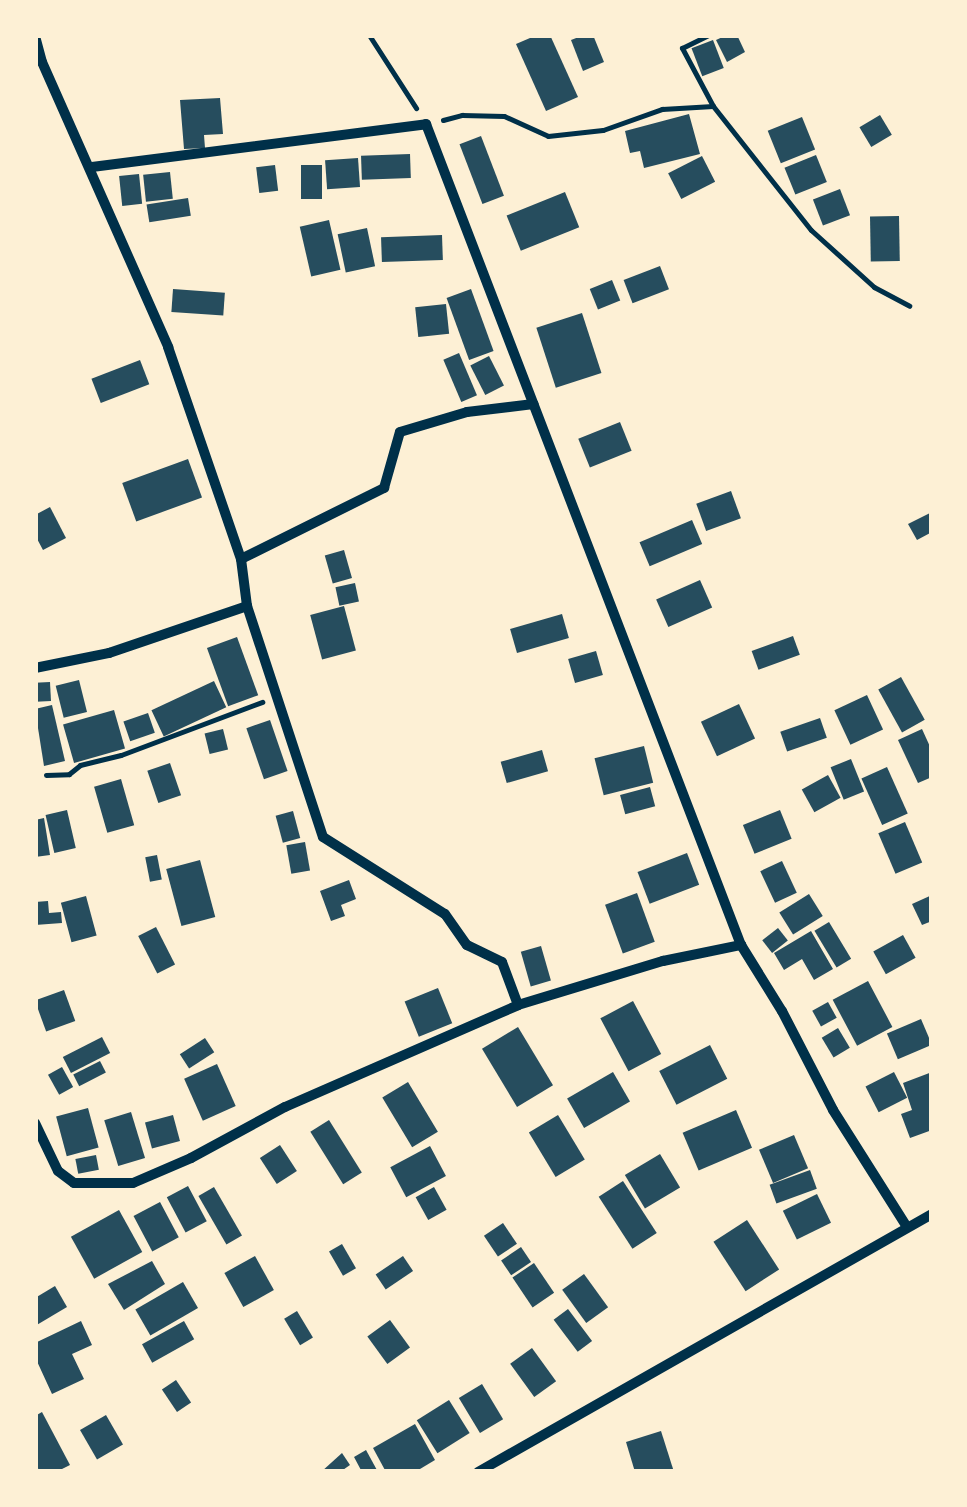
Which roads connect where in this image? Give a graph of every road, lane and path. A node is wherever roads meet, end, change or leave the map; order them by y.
1 (370, 35) edge
2 (709, 35) edge
3 (35, 36) edge
4 (713, 106) junction
5 (426, 124) junction
6 (92, 167) junction
7 (909, 306) dead end
8 (534, 404) junction
9 (241, 559) junction
10 (247, 606) junction
11 (35, 668) edge
12 (278, 694) junction
13 (46, 776) dead end
14 (742, 945) junction
15 (518, 1005) junction
16 (35, 1123) edge
17 (932, 1214) edge
18 (908, 1228) junction
19 (478, 1472) edge

1 - 5 path
2 - 4 path
3 - 6 street
4 - 5 path
4 - 7 path
5 - 6 street
5 - 8 street
6 - 9 street
8 - 9 street
8 - 14 street
9 - 10 street
10 - 11 street
10 - 12 street
12 - 13 path
12 - 15 street
14 - 15 street
14 - 18 street
15 - 16 street
17 - 18 street
18 - 19 street

